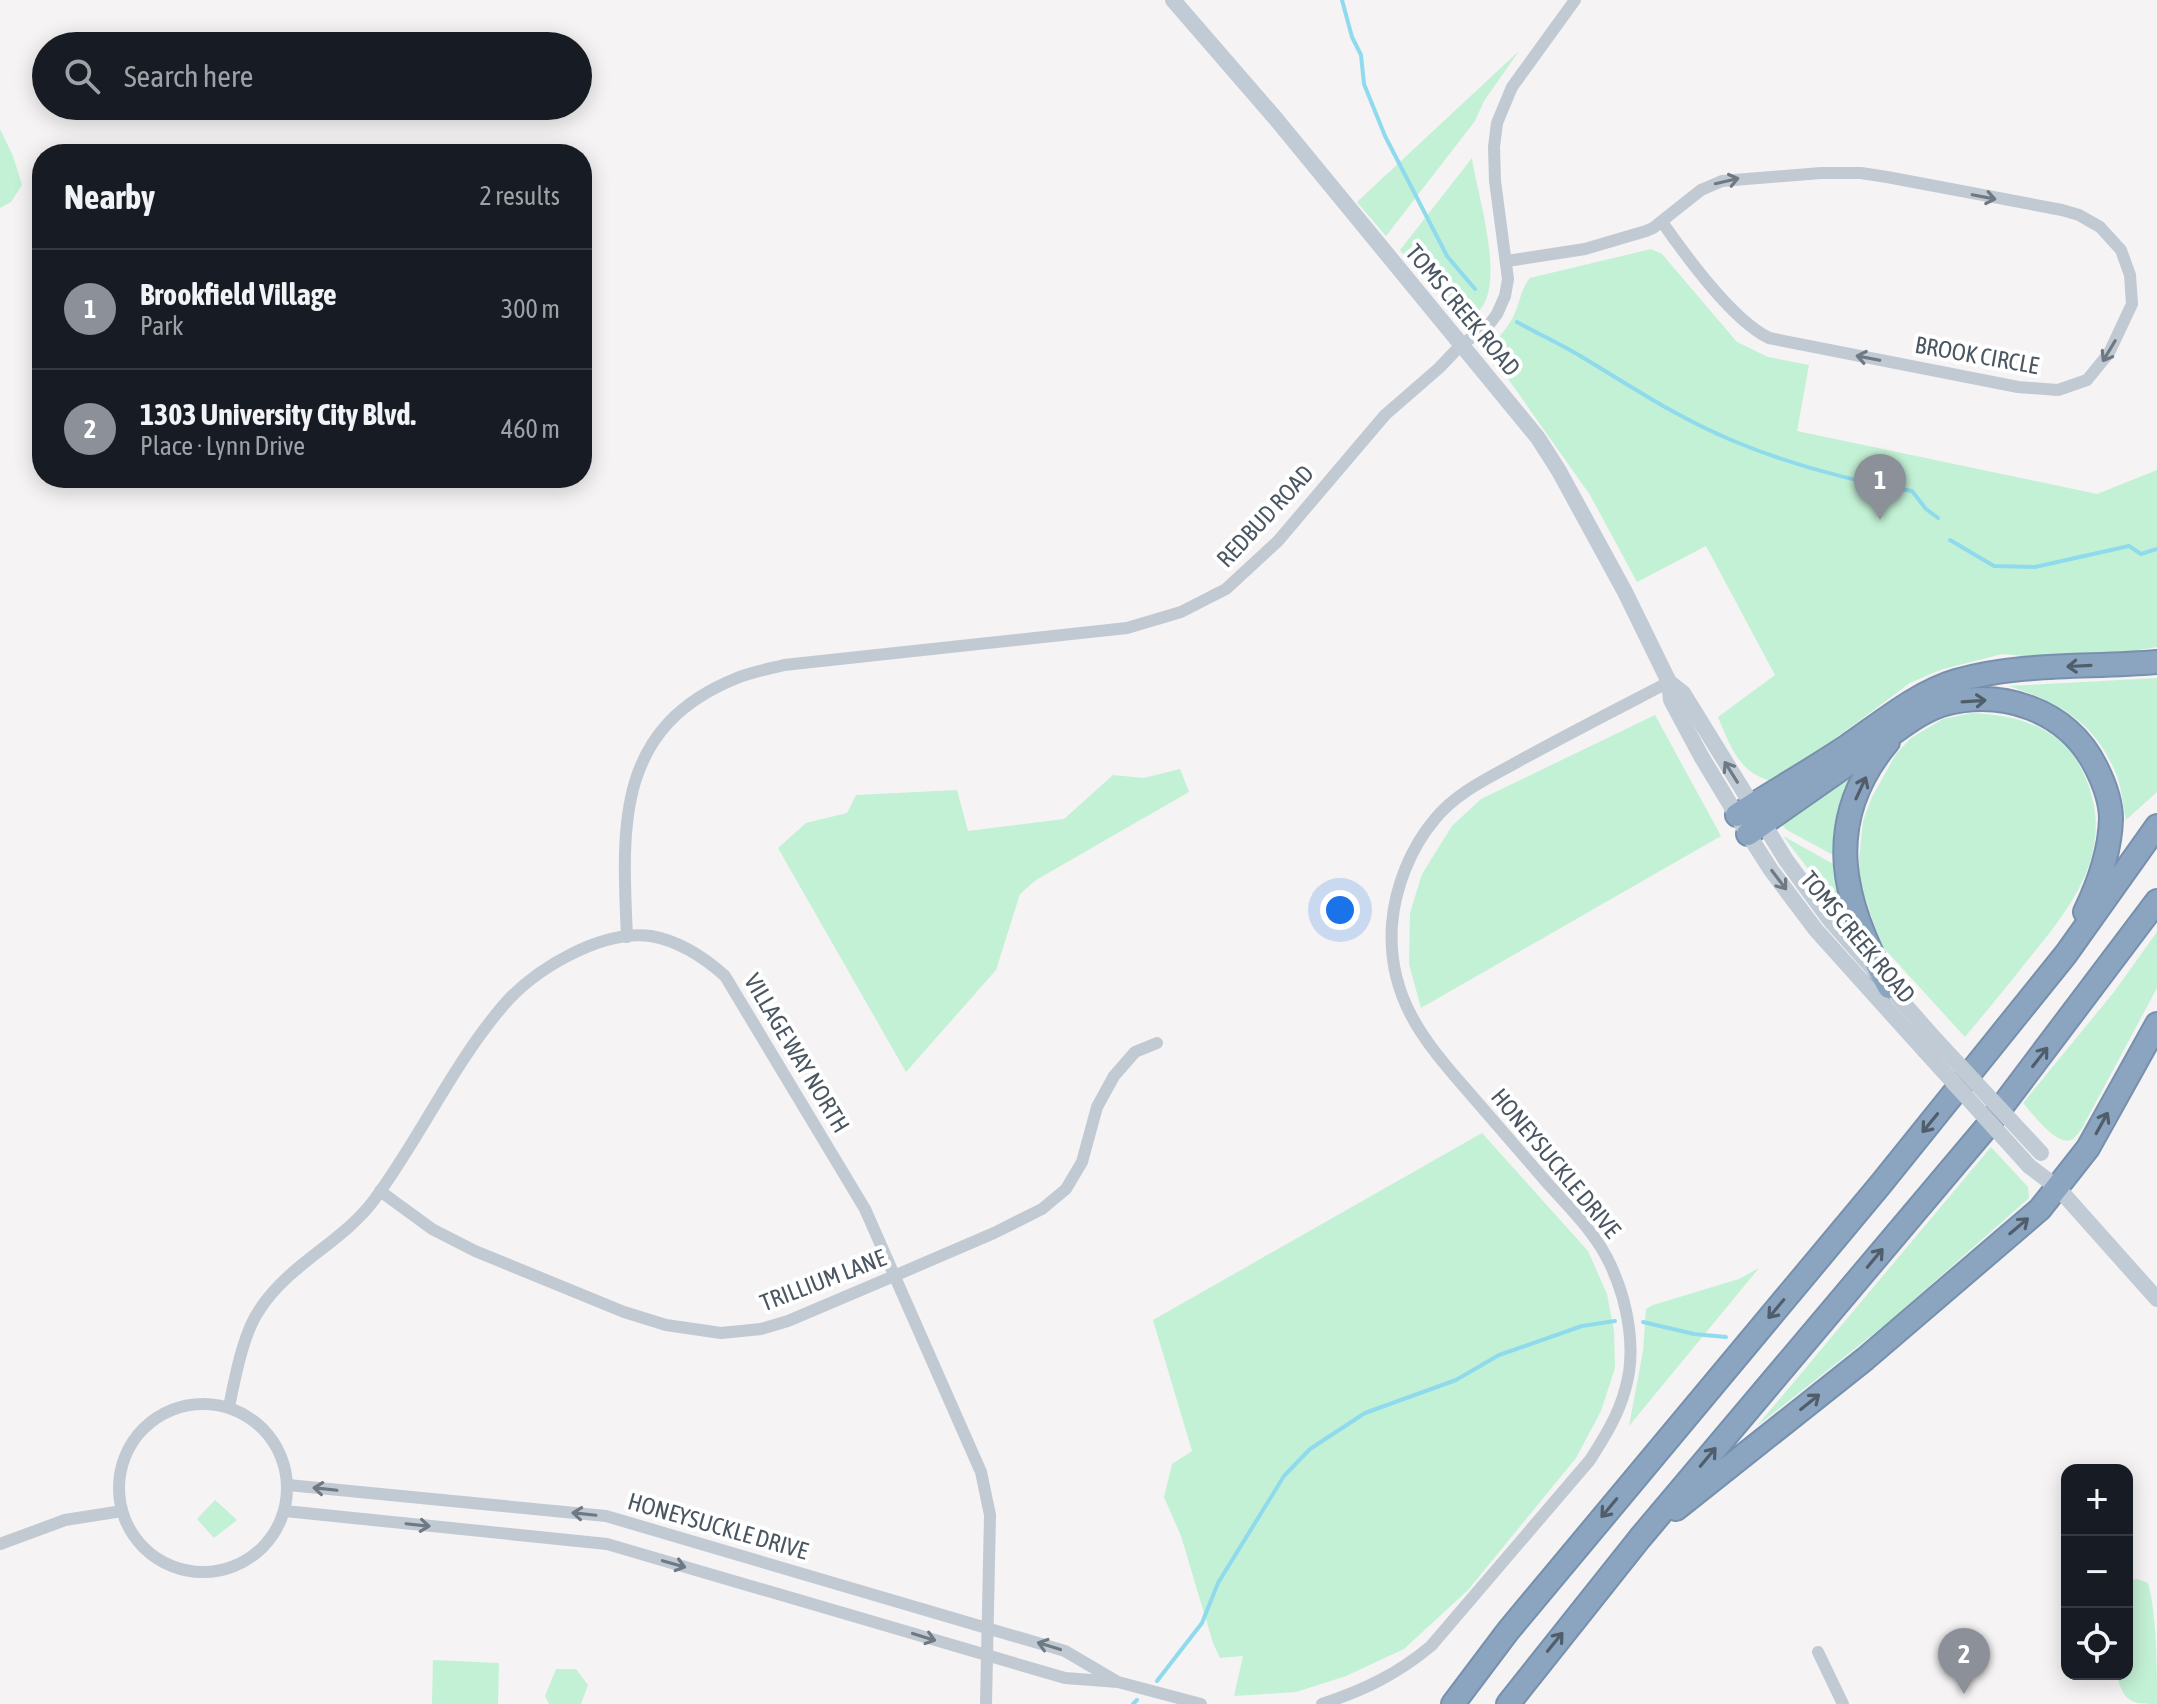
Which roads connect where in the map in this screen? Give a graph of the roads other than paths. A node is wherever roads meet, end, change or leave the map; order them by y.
1 (1173, 0) edge
2 (1575, 0) edge
3 (1662, 222) junction
4 (1507, 261) junction
5 (1461, 345) junction
6 (2157, 662) edge
7 (1669, 682) junction
8 (1902, 727) junction
9 (1750, 819) junction
10 (2157, 826) edge
11 (2157, 901) edge
12 (627, 937) junction
13 (2066, 954) junction
14 (1889, 987) junction
15 (2157, 1024) edge
16 (1157, 1043) dead end
17 (1929, 1045) junction
18 (2058, 1188) junction
19 (380, 1191) junction
20 (894, 1276) junction
21 (2157, 1299) edge
22 (229, 1407) junction
23 (288, 1485) junction
24 (122, 1511) junction
25 (285, 1511) junction
26 (1640, 1538) junction
27 (0, 1544) edge
28 (987, 1627) junction
29 (1818, 1652) dead end
30 (985, 1656) junction
31 (1118, 1682) junction
32 (986, 1704) edge
33 (1201, 1704) edge
34 (1322, 1704) edge
35 (1453, 1704) edge
36 (1508, 1704) edge
37 (1843, 1704) edge

1 - 5 street, TOMS CREEK ROAD
2 - 4 street, REDBUD ROAD
3 -> 3 street, BROOK CIRCLE
3 - 4 street, BROOK CIRCLE
4 - 5 street, REDBUD ROAD
5 - 7 street, TOMS CREEK ROAD
5 - 12 street, REDBUD ROAD
6 -> 9 highway
7 - 9 street, TOMS CREEK ROAD
7 - 34 street, HONEYSUCKLE DRIVE
8 - 9 highway
8 -> 13 highway
14 -> 8 highway
9 - 14 street, TOMS CREEK ROAD
9 -> 17 street, TOMS CREEK ROAD
10 - 13 highway
26 -> 11 highway
12 - 19 street, VILLAGE WAY NORTH
12 - 20 street, VILLAGE WAY NORTH
13 -> 35 highway
14 - 17 street, TOMS CREEK ROAD
18 -> 15 highway
16 - 20 street, TRILLIUM LANE
17 - 18 street, TOMS CREEK ROAD, bridge
17 - 18 street, TOMS CREEK ROAD, bridge
18 - 21 street, TOMS CREEK ROAD
26 -> 18 highway
19 - 20 street, TRILLIUM LANE
19 - 22 street, VILLAGE WAY NORTH
20 - 28 street, VILLAGE WAY NORTH
22 - 23 street
22 - 24 street
23 - 25 street
28 -> 23 street, HONEYSUCKLE DRIVE
24 - 25 street
24 - 27 street
25 -> 30 street, HONEYSUCKLE DRIVE
36 -> 26 highway
28 - 30 street, VILLAGE WAY NORTH
31 -> 28 street, HONEYSUCKLE DRIVE
29 - 37 street
30 - 31 street, HONEYSUCKLE DRIVE
30 - 32 street, VILLAGE WAY NORTH
31 - 33 street, HONEYSUCKLE DRIVE

